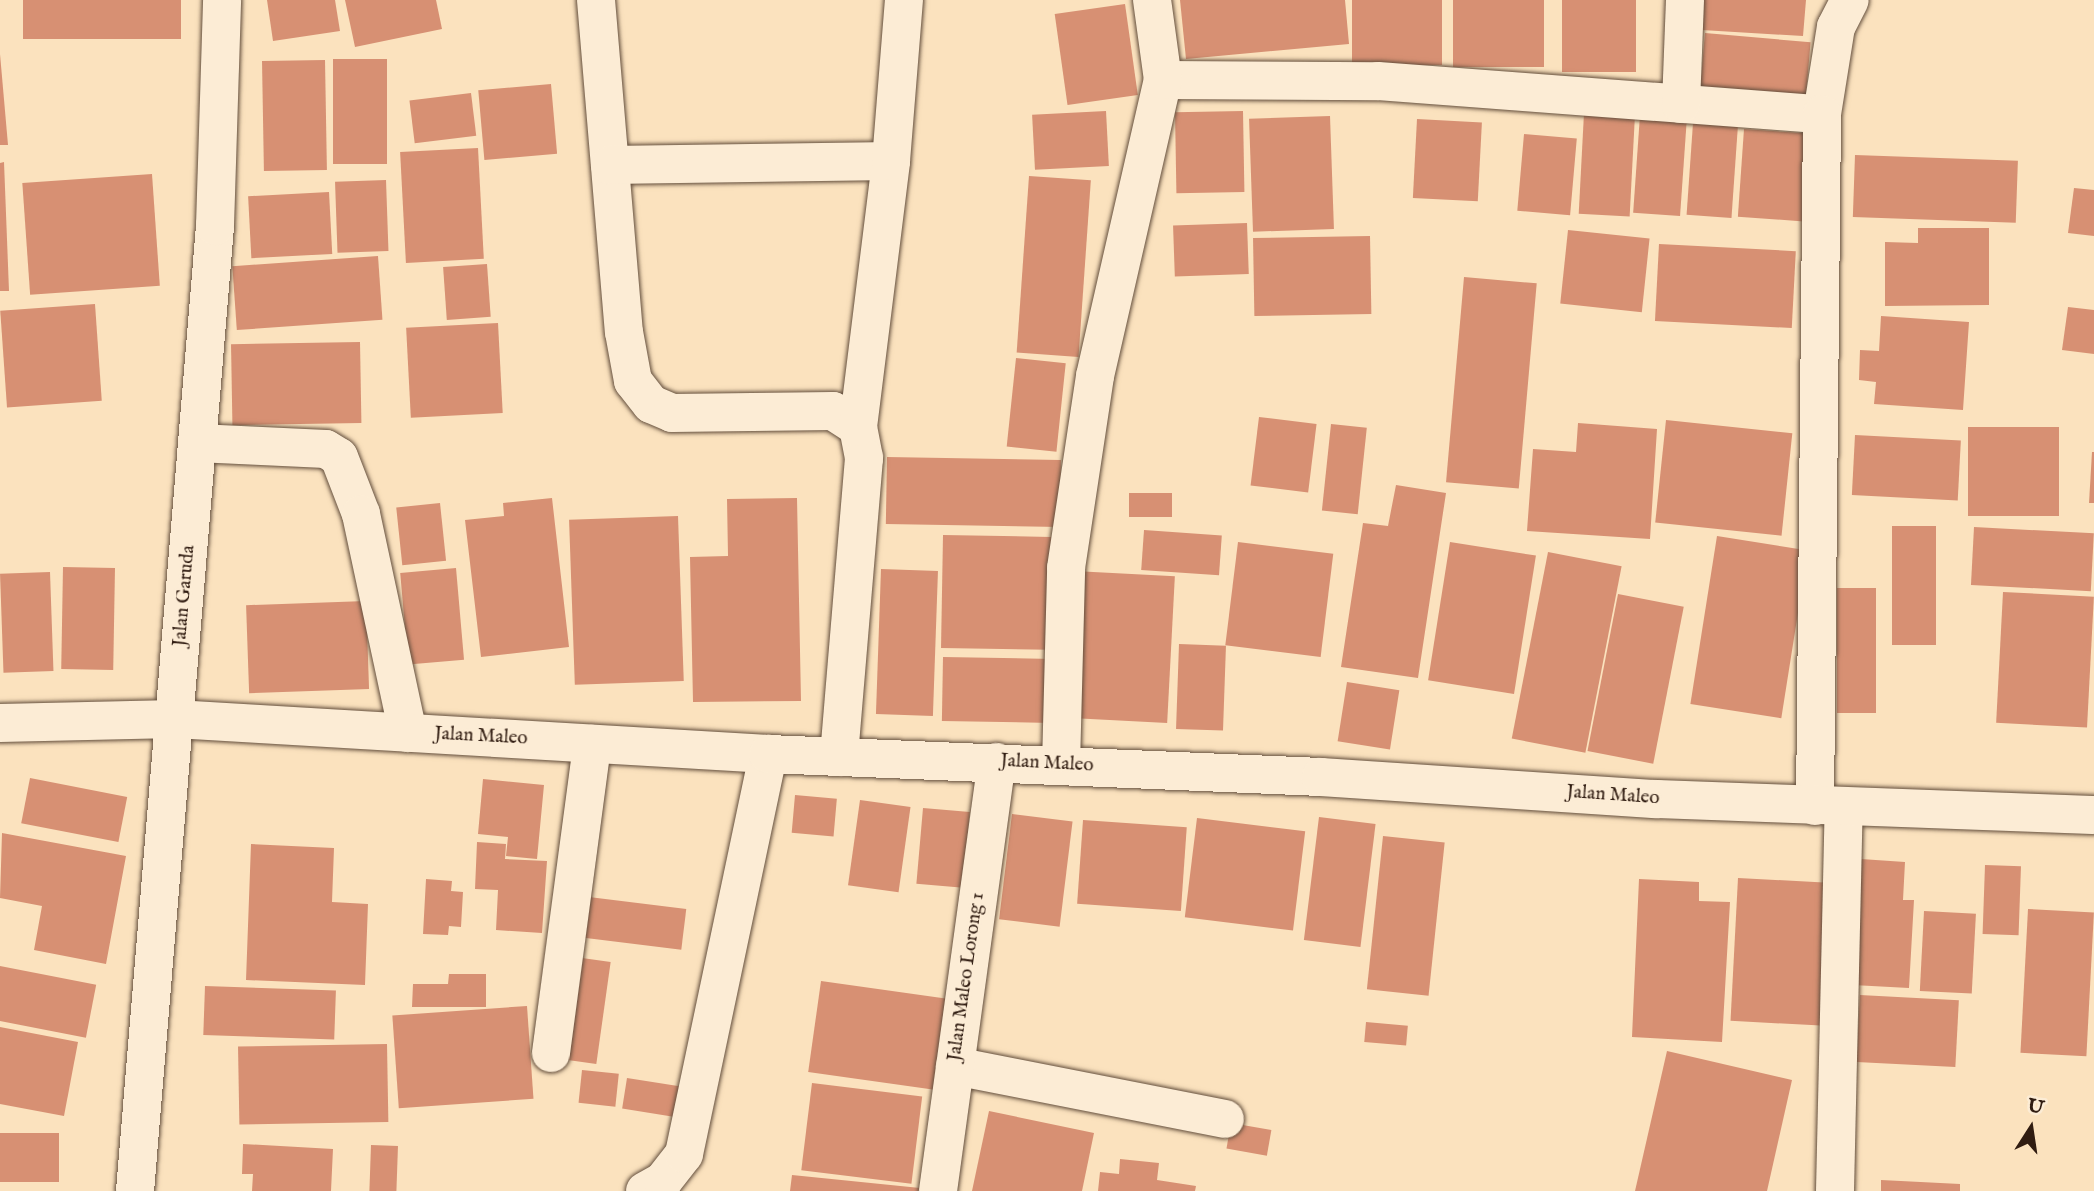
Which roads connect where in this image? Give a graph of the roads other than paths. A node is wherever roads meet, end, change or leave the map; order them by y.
1 (222, 0) edge
2 (596, 0) edge
3 (904, 0) edge
4 (1152, 0) edge
5 (1685, 0) edge
6 (1850, 0) edge
7 (1163, 80) junction
8 (1681, 104) junction
9 (1822, 114) junction
10 (891, 162) junction
11 (610, 165) junction
12 (858, 427) junction
13 (197, 443) junction
14 (175, 719) junction
15 (0, 723) edge
16 (408, 733) junction
17 (592, 744) junction
18 (768, 754) junction
19 (839, 757) junction
20 (997, 762) junction
21 (1061, 765) junction
22 (1830, 806) junction
23 (2094, 815) edge
24 (551, 1053) dead end
25 (955, 1066) junction
26 (1224, 1119) dead end
27 (135, 1191) edge
28 (645, 1191) edge
29 (937, 1191) edge
30 (1835, 1191) edge

1 - 13 street, Jalan Garuda
2 - 11 street
3 - 10 street
4 - 7 street
5 - 8 street
6 - 9 street
7 - 8 street
7 - 21 street
8 - 9 street
9 - 22 street
10 - 11 street
10 - 12 street
11 - 12 street
12 - 19 street
13 - 14 street, Jalan Garuda
13 - 16 street
14 - 15 street, Jalan Maleo
14 - 16 street, Jalan Maleo
14 - 27 street, Jalan Garuda
16 - 17 street, Jalan Maleo
17 - 18 street, Jalan Maleo
17 - 24 street
18 - 19 street, Jalan Maleo
18 - 28 street
19 - 20 street, Jalan Maleo
20 - 21 street, Jalan Maleo
20 - 25 street, Jalan Maleo Lorong 1
21 - 22 street, Jalan Maleo
22 - 23 street, Jalan Maleo
22 - 30 street
25 - 26 street
25 - 29 street, Jalan Maleo Lorong 1

